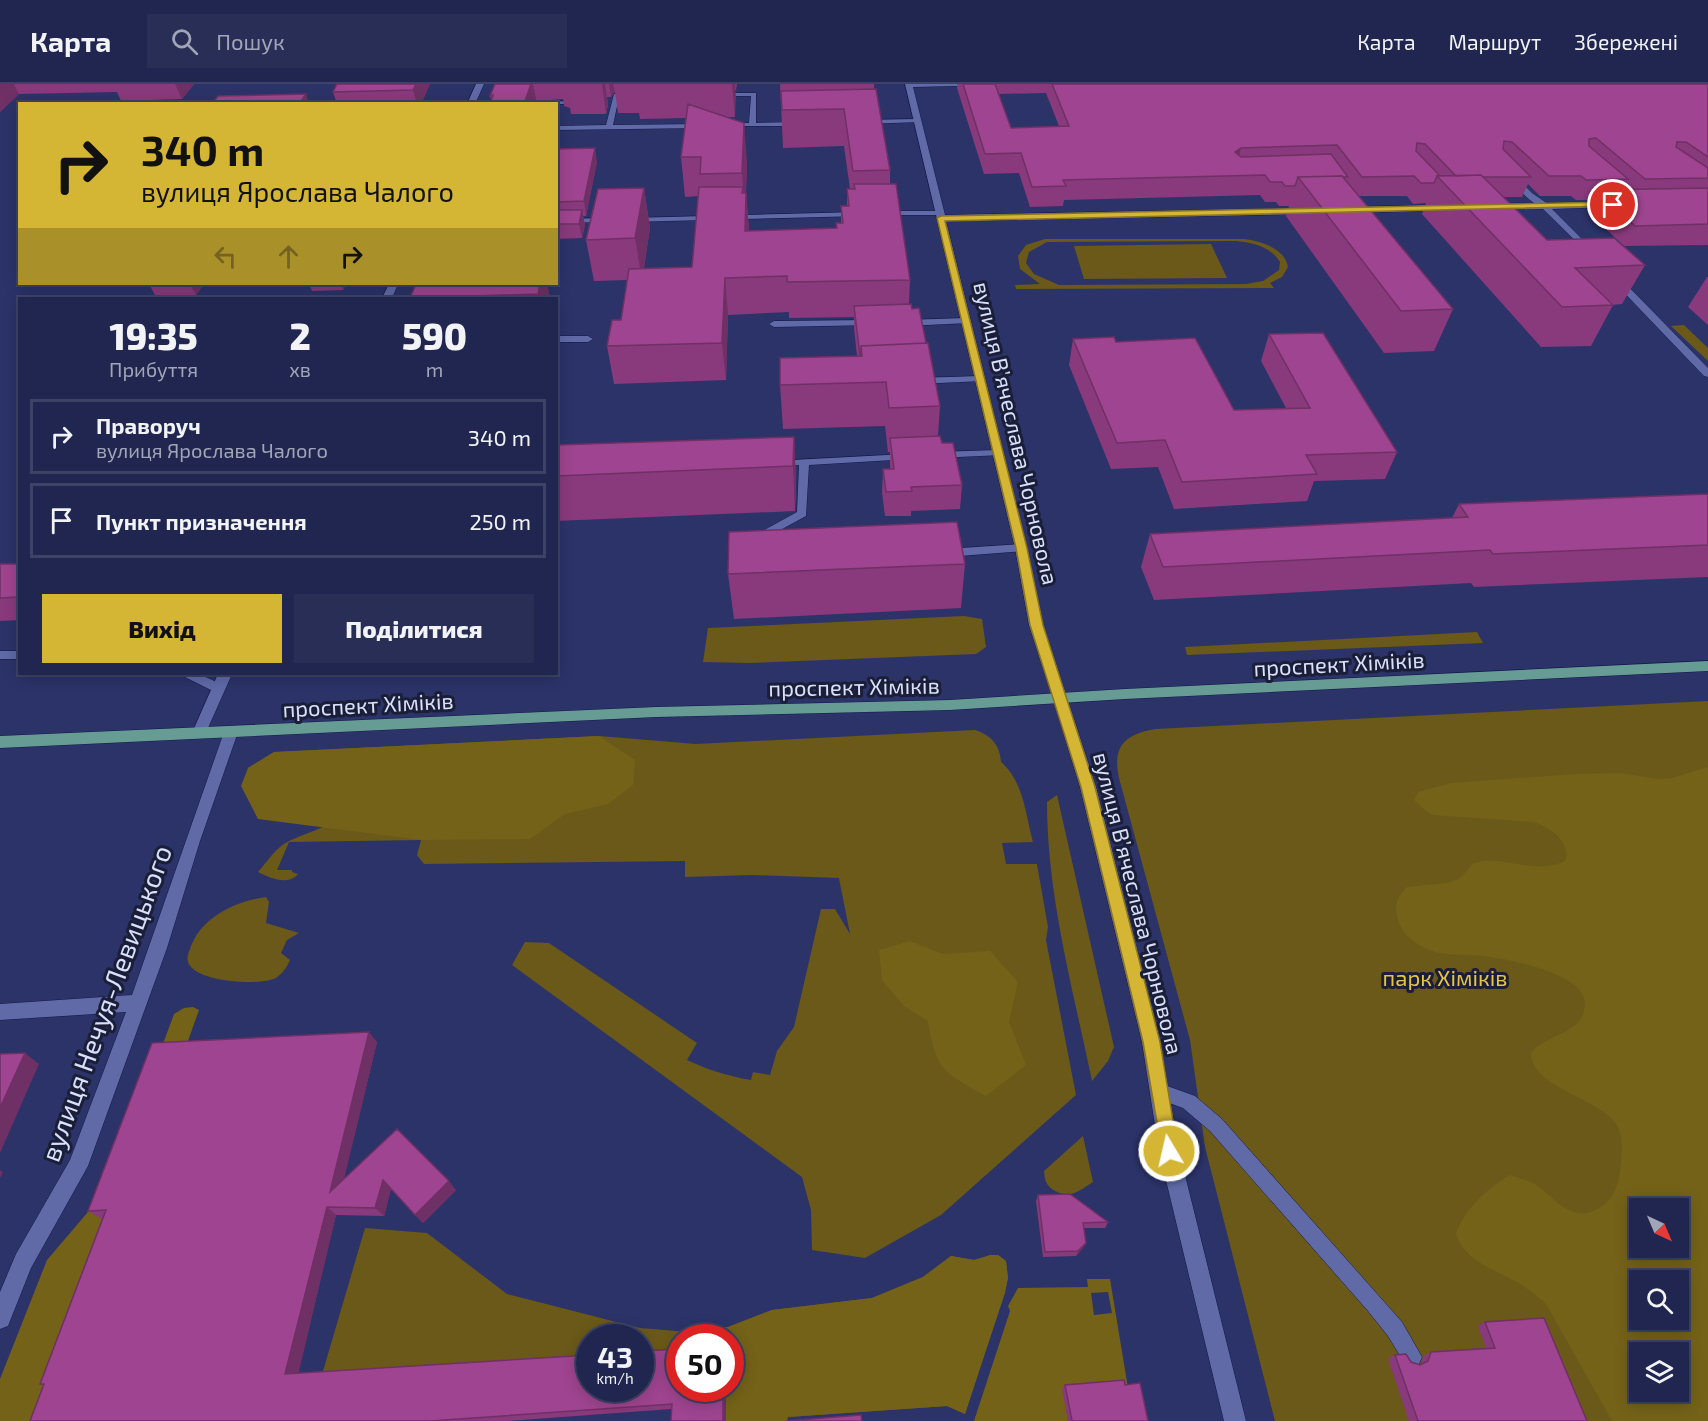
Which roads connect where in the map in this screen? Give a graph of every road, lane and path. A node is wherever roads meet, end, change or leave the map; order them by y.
1 (480, 84) edge
2 (959, 84) edge
3 (909, 85) edge
4 (708, 94) dead end
5 (639, 95) dead end
6 (614, 101) junction
7 (472, 102) edge
8 (592, 102) dead end
9 (603, 102) dead end
10 (558, 103) edge
11 (918, 121) junction
12 (808, 123) edge
13 (854, 123) edge
14 (752, 125) junction
15 (609, 127) junction
16 (558, 129) edge
17 (1506, 172) edge
18 (1443, 200) edge
19 (1622, 205) edge
20 (1349, 206) edge
21 (1545, 206) junction
22 (1486, 207) edge
23 (1451, 208) joint
24 (1323, 211) edge
25 (940, 216) junction
26 (614, 220) edge
27 (625, 220) edge
28 (558, 221) edge
29 (1602, 264) edge
30 (1610, 272) edge
31 (966, 321) junction
32 (876, 323) edge
33 (899, 323) edge
34 (774, 324) dead end
35 (558, 339) edge
36 (588, 339) dead end
37 (1708, 374) edge
38 (980, 379) junction
39 (911, 381) edge
40 (998, 453) junction
41 (804, 462) junction
42 (769, 463) edge
43 (748, 548) edge
44 (1022, 548) junction
45 (931, 554) edge
46 (0, 655) edge
47 (18, 655) edge
48 (1708, 666) edge
49 (191, 675) edge
50 (224, 675) edge
51 (218, 688) junction
52 (1060, 698) junction
53 (231, 732) junction
54 (199, 733) junction
55 (0, 742) edge
56 (138, 1003) junction
57 (0, 1012) edge
58 (1159, 1091) junction
59 (0, 1318) edge
60 (1412, 1357) dead end
61 (1235, 1421) edge

1 - 7 street
2 - 3 street
3 - 11 street, вулиця Вʼячеслава Чорновола
4 - 14 lane
5 - 6 lane
6 - 9 lane
6 - 15 lane
8 - 10 lane
11 - 13 lane
11 - 25 street, вулиця Вʼячеслава Чорновола
12 - 14 lane
14 - 15 lane
15 - 16 lane
17 - 21 lane
18 - 23 lane
19 - 21 street
20 - 23 street
21 - 22 street
21 - 29 street
24 - 25 street
25 - 27 lane
25 - 31 street, вулиця Вʼячеслава Чорновола
26 - 28 lane
30 - 37 street
31 - 33 lane
31 - 38 street, вулиця Вʼячеслава Чорновола
32 - 34 lane
35 - 36 lane
38 - 39 lane
38 - 40 street, вулиця Вʼячеслава Чорновола
40 - 41 lane
40 - 44 street, вулиця Вʼячеслава Чорновола
41 - 42 lane
41 - 43 lane
44 - 45 lane
44 - 52 street, вулиця Вʼячеслава Чорновола
46 - 47 lane
48 - 52 main road, проспект Хіміків
49 - 51 lane
50 - 51 street
51 - 54 street
52 - 53 main road, проспект Хіміків
52 - 58 street, вулиця Вʼячеслава Чорновола
53 - 54 main road, проспект Хіміків
53 - 56 street, вулиця Нечуя-Левицького
54 - 55 main road, проспект Хіміків
56 - 57 street
56 - 59 street, вулиця Нечуя-Левицького
58 - 60 lane
58 - 61 street, вулиця Вʼячеслава Чорновола

